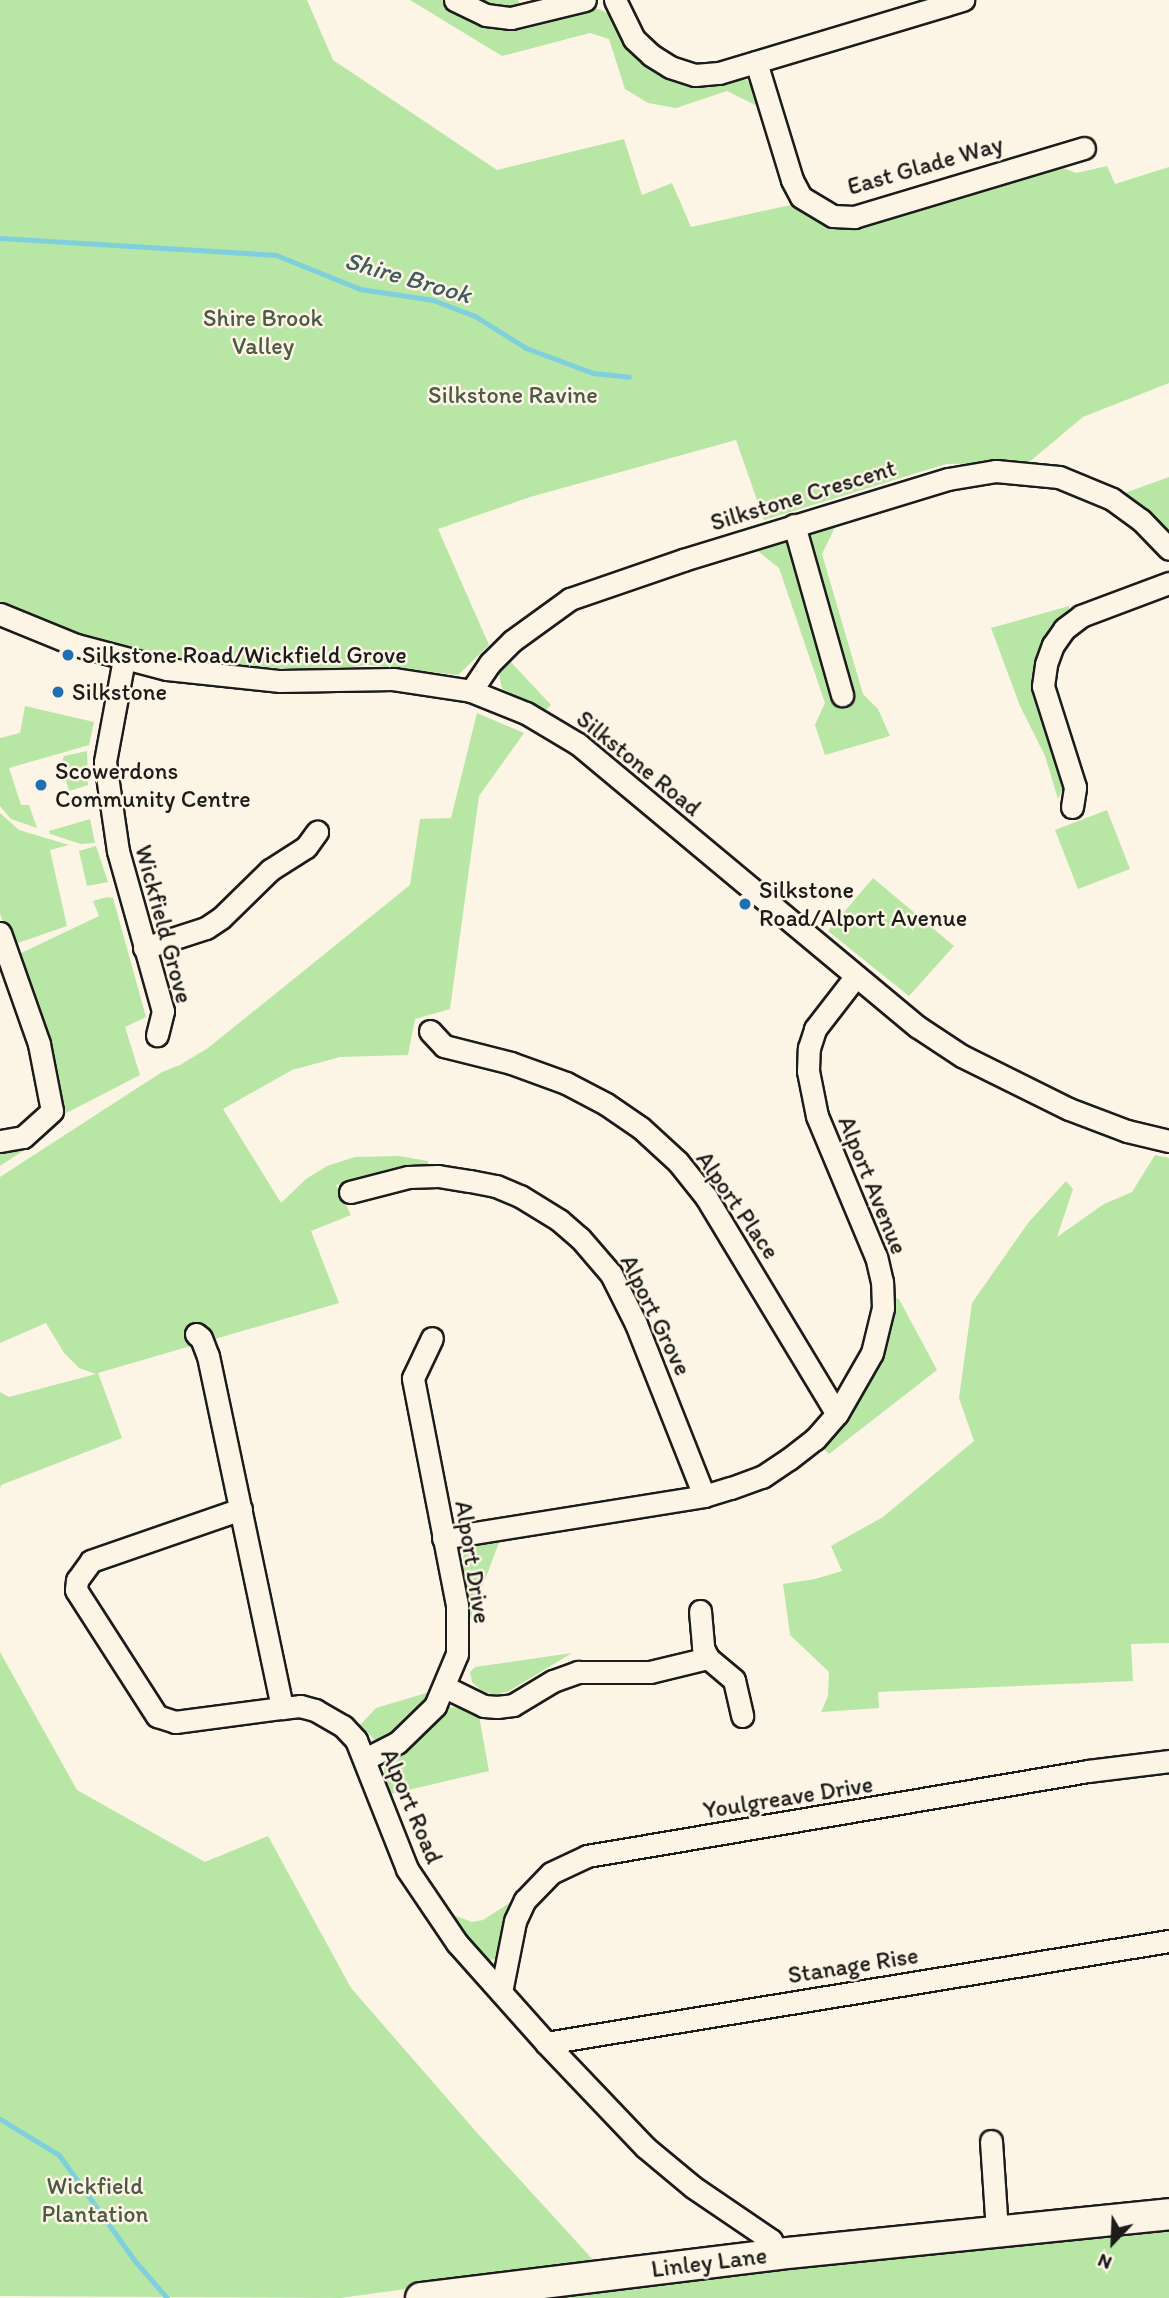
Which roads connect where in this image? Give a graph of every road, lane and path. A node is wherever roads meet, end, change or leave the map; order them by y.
1 (455, 0) edge
2 (585, 0) edge
3 (615, 0) edge
4 (963, 0) edge
5 (903, 9) edge
6 (756, 62) junction
7 (1084, 148) dead end
8 (794, 525) junction
9 (1169, 549) edge
10 (1169, 583) edge
11 (0, 614) edge
12 (124, 659) junction
13 (471, 691) junction
14 (842, 695) dead end
15 (1072, 807) dead end
16 (317, 832) dead end
17 (0, 933) edge
18 (144, 948) junction
19 (856, 976) junction
20 (430, 1031) dead end
21 (158, 1035) dead end
22 (0, 1141) edge
23 (1169, 1141) edge
24 (351, 1192) dead end
25 (196, 1334) dead end
26 (432, 1338) dead end
27 (837, 1414) junction
28 (704, 1496) junction
29 (241, 1509) junction
30 (443, 1538) junction
31 (700, 1611) dead end
32 (708, 1658) junction
33 (445, 1687) junction
34 (282, 1707) junction
35 (741, 1716) dead end
36 (365, 1759) junction
37 (1169, 1761) edge
38 (1169, 1941) edge
39 (501, 1992) junction
40 (546, 2043) junction
41 (991, 2141) dead end
42 (1169, 2214) edge
43 (997, 2231) junction
44 (778, 2254) junction
45 (421, 2298) edge

1 - 2 street
3 - 6 street
4 - 5 street
5 - 6 street
6 - 7 street, East Glade Way
8 - 9 street, Silkstone Crescent
8 - 13 street, Silkstone Crescent
8 - 14 street
10 - 15 street
11 - 12 street, Silkstone Road
12 - 13 street, Silkstone Road
12 - 18 street, Wickfield Grove
13 - 19 street, Silkstone Road
16 - 18 street
17 - 22 street
18 - 21 street, Wickfield Grove
19 - 23 street, Silkstone Road
19 - 27 street, Alport Avenue
20 - 27 street, Alport Place
24 - 28 street, Alport Grove
25 - 29 street
26 - 30 street, Alport Drive
27 - 28 street, Alport Avenue
28 - 30 street, Alport Avenue
29 - 34 street
29 - 34 street, Alport Road
30 - 33 street, Alport Drive
31 - 32 street
32 - 33 street
32 - 35 street
33 - 36 street, Alport Drive
34 - 36 street, Alport Road
36 - 39 street, Alport Road
37 - 39 street, Youlgreave Drive
38 - 40 street, Stanage Rise
39 - 40 street, Alport Road
40 - 44 street, Alport Road
41 - 43 street
42 - 43 street, Linley Lane
43 - 44 street, Linley Lane
44 - 45 street, Linley Lane

